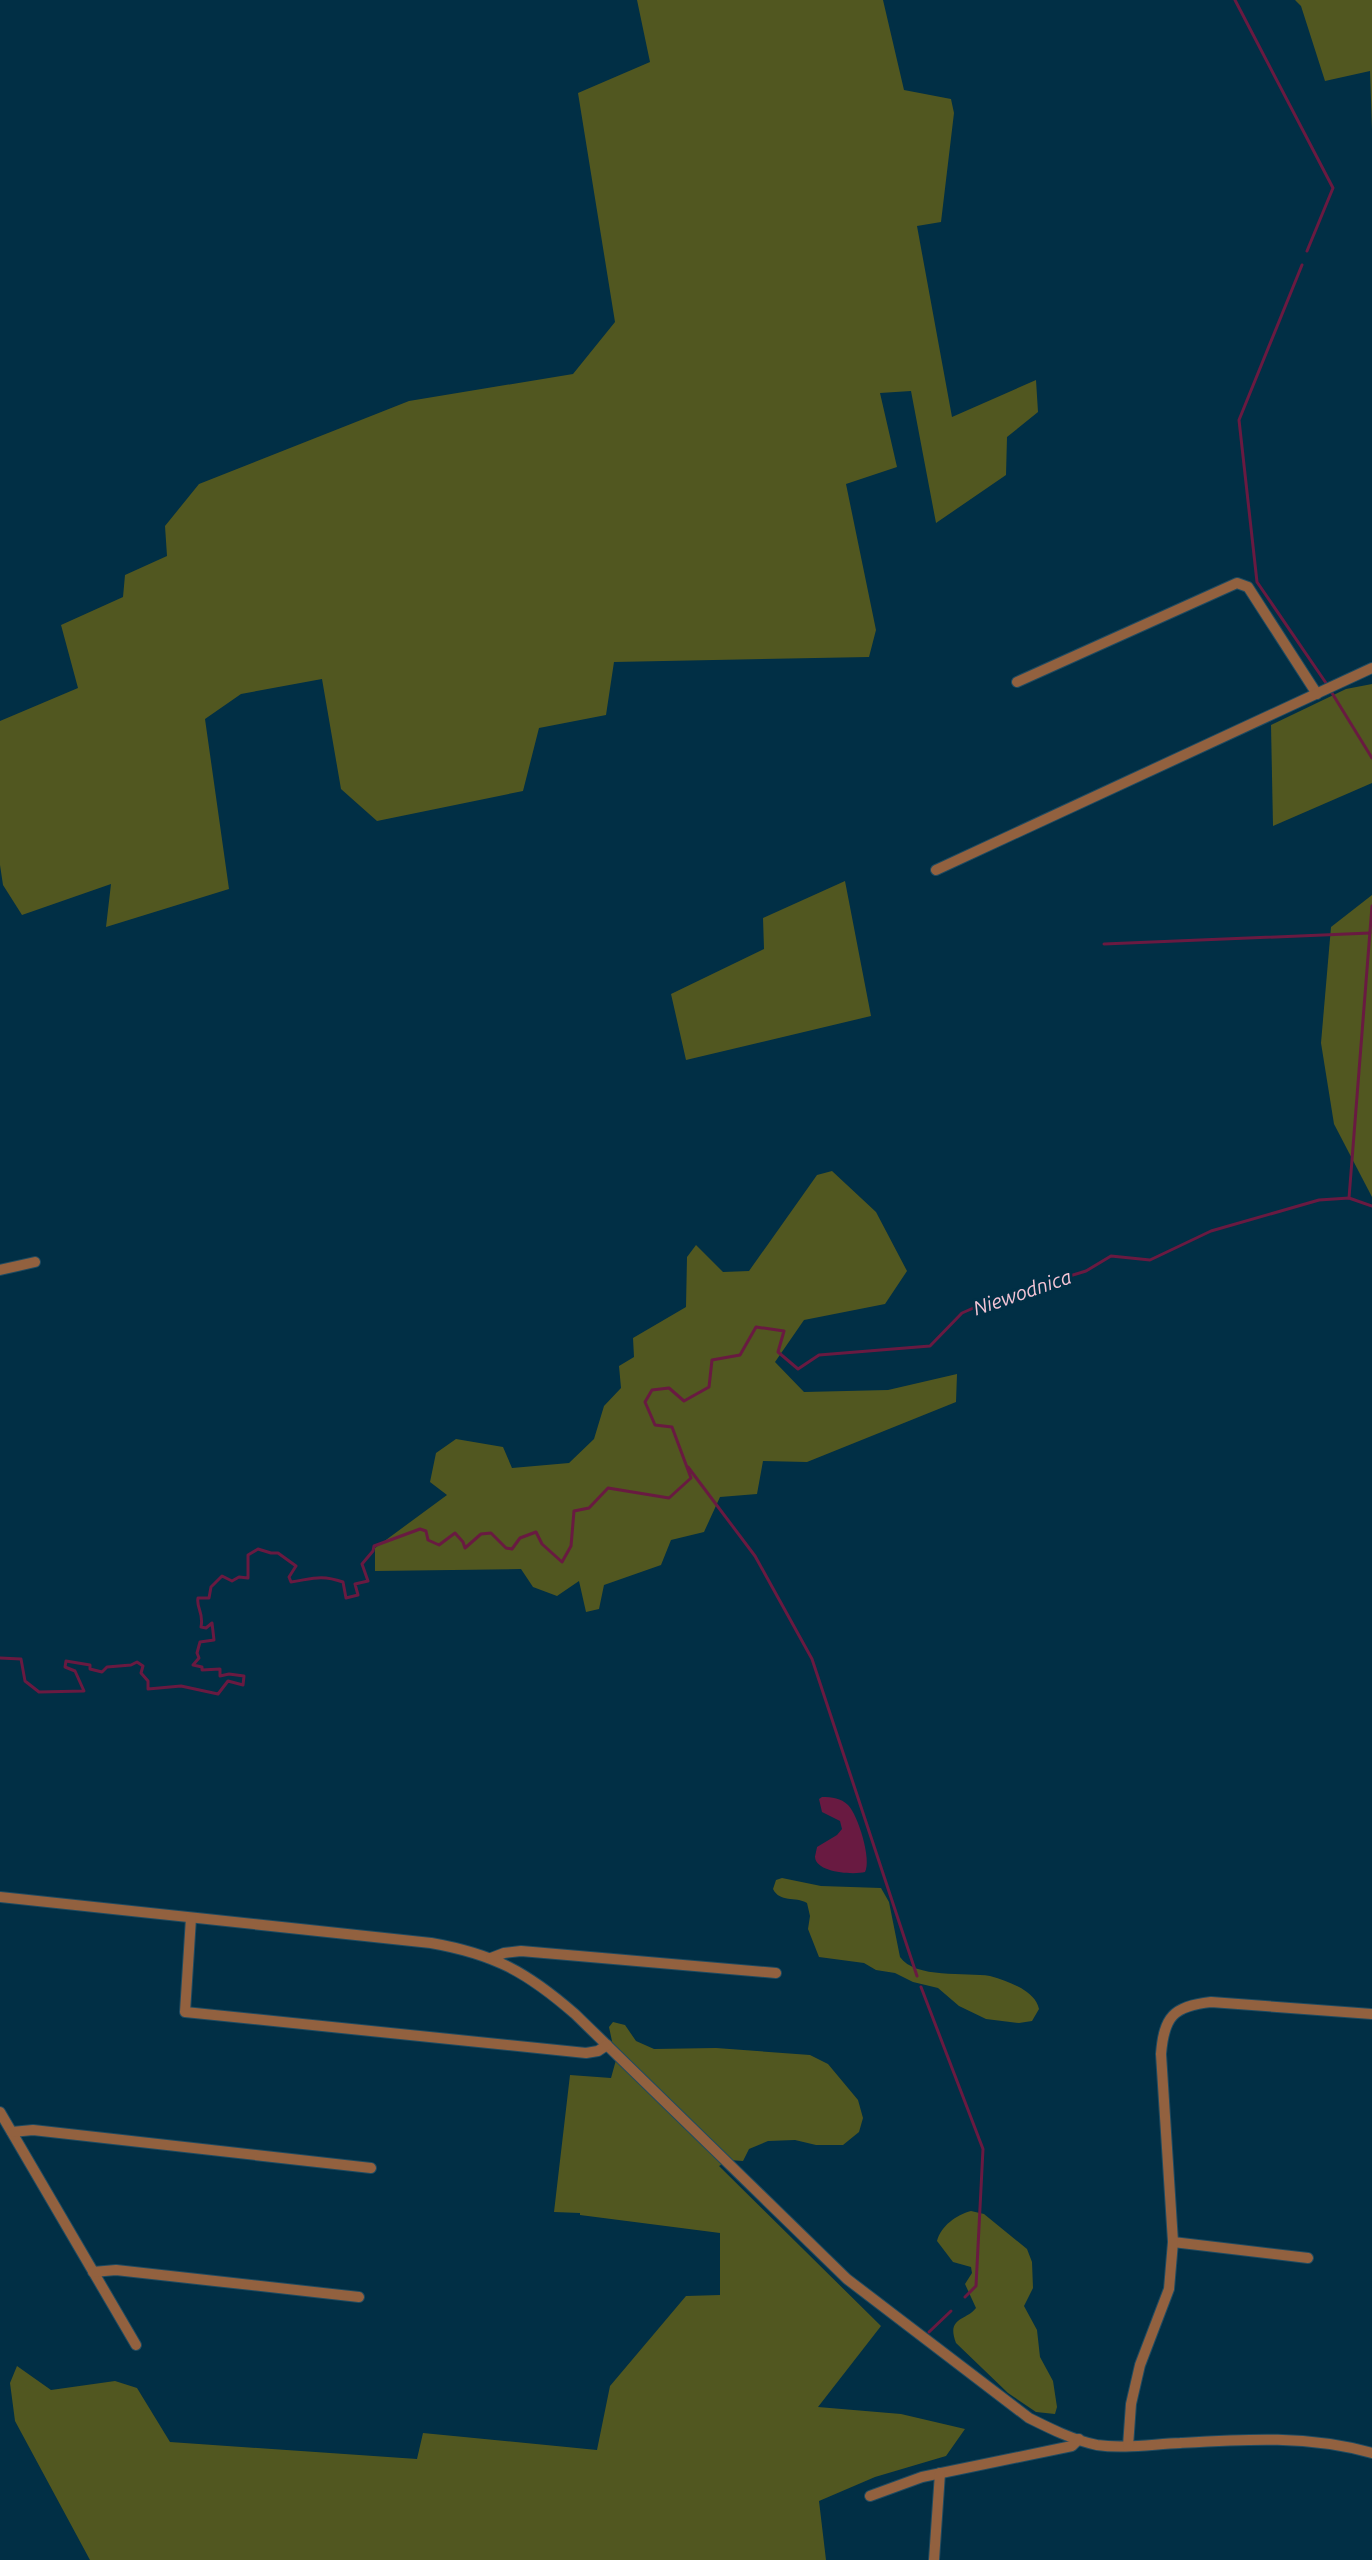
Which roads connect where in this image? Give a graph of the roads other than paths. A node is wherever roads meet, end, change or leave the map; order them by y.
1 (1372, 668) edge
2 (1017, 682) dead end
3 (1317, 694) junction
4 (936, 870) dead end
5 (36, 1262) dead end
6 (0, 1270) edge
7 (0, 1898) edge
8 (191, 1918) junction
9 (491, 1958) junction
10 (776, 1973) dead end
11 (1372, 2014) edge
12 (607, 2045) junction
13 (0, 2112) edge
14 (12, 2132) junction
15 (371, 2168) dead end
16 (1173, 2242) junction
17 (1308, 2258) dead end
18 (93, 2272) junction
19 (359, 2297) dead end
20 (136, 2345) dead end
21 (1079, 2439) junction
22 (1128, 2446) junction
23 (1372, 2453) edge
24 (940, 2473) junction
25 (870, 2496) dead end
26 (934, 2560) edge

1 - 3 street
2 - 3 street
3 - 4 street
5 - 6 street
7 - 8 street
8 - 9 street
8 - 12 street
9 - 10 street
9 - 12 street
11 - 16 street
12 - 21 street
13 - 14 street
14 - 15 street
14 - 18 street
16 - 17 street
16 - 22 street
18 - 19 street
18 - 20 street
21 - 22 street
21 - 24 street
22 - 23 street
24 - 25 street
24 - 26 street

